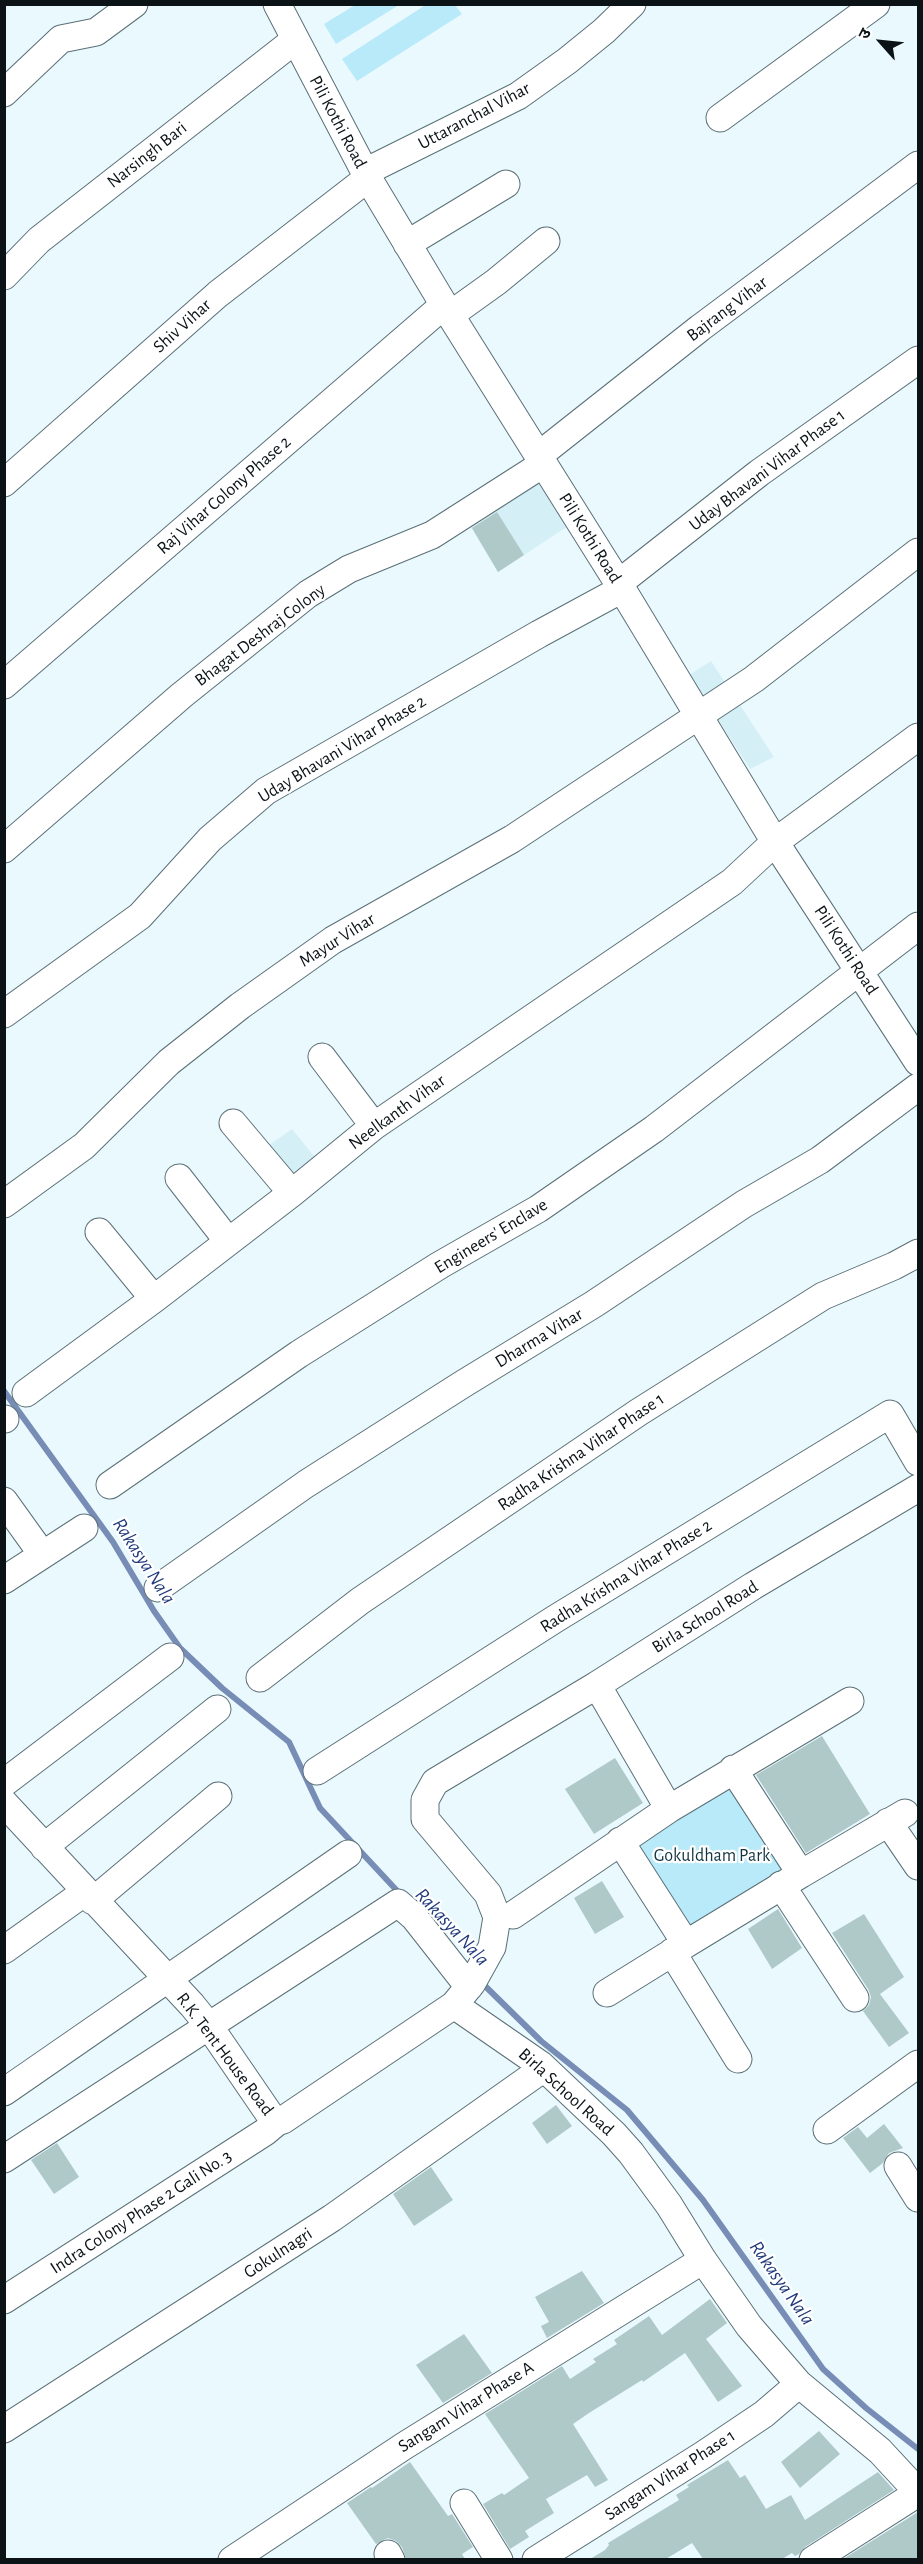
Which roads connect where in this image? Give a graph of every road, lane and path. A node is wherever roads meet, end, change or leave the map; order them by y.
1 (134, 4) edge
2 (277, 4) edge
3 (632, 4) edge
4 (876, 4) edge
5 (295, 40) junction
6 (4, 93) edge
7 (720, 118) dead end
8 (918, 165) edge
9 (366, 175) junction
10 (506, 184) dead end
11 (546, 240) dead end
12 (407, 244) junction
13 (4, 276) edge
14 (447, 310) junction
15 (918, 360) edge
16 (541, 460) junction
17 (4, 483) edge
18 (918, 552) edge
19 (621, 586) junction
20 (4, 685) edge
21 (698, 715) junction
22 (918, 737) edge
23 (775, 842) junction
24 (4, 849) edge
25 (918, 926) edge
26 (860, 971) junction
27 (4, 1014) edge
28 (322, 1057) dead end
29 (918, 1062) edge
30 (918, 1087) edge
31 (233, 1123) dead end
32 (374, 1126) junction
33 (179, 1178) dead end
34 (292, 1194) junction
35 (4, 1204) edge
36 (99, 1232) dead end
37 (228, 1241) junction
38 (918, 1253) edge
39 (154, 1299) junction
40 (26, 1393) dead end
41 (918, 1462) edge
42 (110, 1485) dead end
43 (918, 1488) edge
44 (4, 1501) edge
45 (84, 1528) dead end
46 (42, 1554) junction
47 (4, 1580) edge
48 (158, 1588) dead end
49 (170, 1657) dead end
50 (260, 1678) dead end
51 (597, 1685) junction
52 (850, 1701) dead end
53 (217, 1709) dead end
54 (733, 1769) junction
55 (317, 1771) dead end
56 (4, 1783) edge
57 (218, 1796) dead end
58 (4, 1803) edge
59 (669, 1809) junction
60 (620, 1841) junction
61 (44, 1847) junction
62 (348, 1854) dead end
63 (918, 1866) edge
64 (791, 1880) junction
65 (89, 1896) junction
66 (513, 1916) dead end
67 (679, 1948) junction
68 (4, 1950) edge
69 (168, 1979) junction
70 (469, 1985) junction
71 (607, 1993) dead end
72 (855, 1998) dead end
73 (209, 2026) junction
74 (738, 2059) dead end
75 (918, 2064) edge
76 (544, 2068) junction
77 (4, 2092) edge
78 (277, 2122) junction
79 (827, 2130) dead end
80 (4, 2159) edge
81 (898, 2166) dead end
82 (918, 2198) edge
83 (703, 2260) junction
84 (4, 2300) edge
85 (799, 2384) junction
86 (4, 2429) edge
87 (918, 2493) edge
88 (464, 2503) dead end
89 (232, 2559) edge
90 (499, 2559) edge
91 (536, 2559) edge
92 (813, 2559) edge

1 - 6 street
2 - 5 street, Pili Kothi Road
3 - 9 street, Uttaranchal Vihar
4 - 7 street
5 - 9 street, Pili Kothi Road
5 - 13 street, Narsingh Bari
8 - 16 street, Bajrang Vihar
9 - 12 street, Pili Kothi Road
9 - 17 street, Shiv Vihar
10 - 12 street
11 - 14 street, Raj Vihar Colony Phase 2
12 - 14 street, Pili Kothi Road
14 - 16 street, Pili Kothi Road
14 - 20 street, Raj Vihar Colony Phase 2
15 - 19 street, Uday Bhavani Vihar Phase 1
16 - 19 street, Pili Kothi Road
16 - 24 street, Bhagat Deshraj Colony
18 - 21 street, Mayur Vihar
19 - 21 street, Pili Kothi Road
19 - 27 street, Uday Bhavani Vihar Phase 2
21 - 23 street, Pili Kothi Road
21 - 35 street, Mayur Vihar
22 - 23 street, Neelkanth Vihar
23 - 26 street, Pili Kothi Road
23 - 32 street, Neelkanth Vihar
25 - 26 street, Engineers' Enclave
26 - 29 street, Pili Kothi Road
26 - 42 street, Engineers' Enclave
28 - 32 street
30 - 48 street, Dharma Vihar
31 - 34 street
32 - 34 street, Neelkanth Vihar
33 - 37 street
34 - 37 street, Neelkanth Vihar
36 - 39 street
37 - 39 street, Neelkanth Vihar
38 - 50 street, Radha Krishna Vihar Phase 1
39 - 40 street, Neelkanth Vihar
41 - 55 street, Radha Krishna Vihar Phase 2
43 - 51 street, Birla School Road
44 - 46 street
45 - 46 street
46 - 47 street
49 - 56 street
51 - 59 street
51 - 70 street, Birla School Road
52 - 54 street
53 - 61 street
54 - 59 street
54 - 64 street
57 - 65 street
58 - 61 street, R.K. Tent House Road
59 - 60 street
60 - 66 street
60 - 67 street
61 - 65 street, R.K. Tent House Road
62 - 69 street
63 - 64 street
64 - 67 street
64 - 72 street
65 - 68 street
65 - 69 street, R.K. Tent House Road
67 - 71 street
67 - 74 street
69 - 73 street, R.K. Tent House Road
69 - 77 street
70 - 73 street
70 - 76 street, Birla School Road
70 - 78 street, R.K. Tent House Road
73 - 78 street, R.K. Tent House Road
73 - 80 street
75 - 79 street
76 - 83 street, Birla School Road
76 - 86 street, Gokulnagri
78 - 84 street, Indra Colony Phase 2 Gali No. 3
81 - 82 street
83 - 85 street, Birla School Road
83 - 89 street, Sangam Vihar Phase A
85 - 87 street, Birla School Road
85 - 91 street, Sangam Vihar Phase 1
87 - 92 street
88 - 90 street

